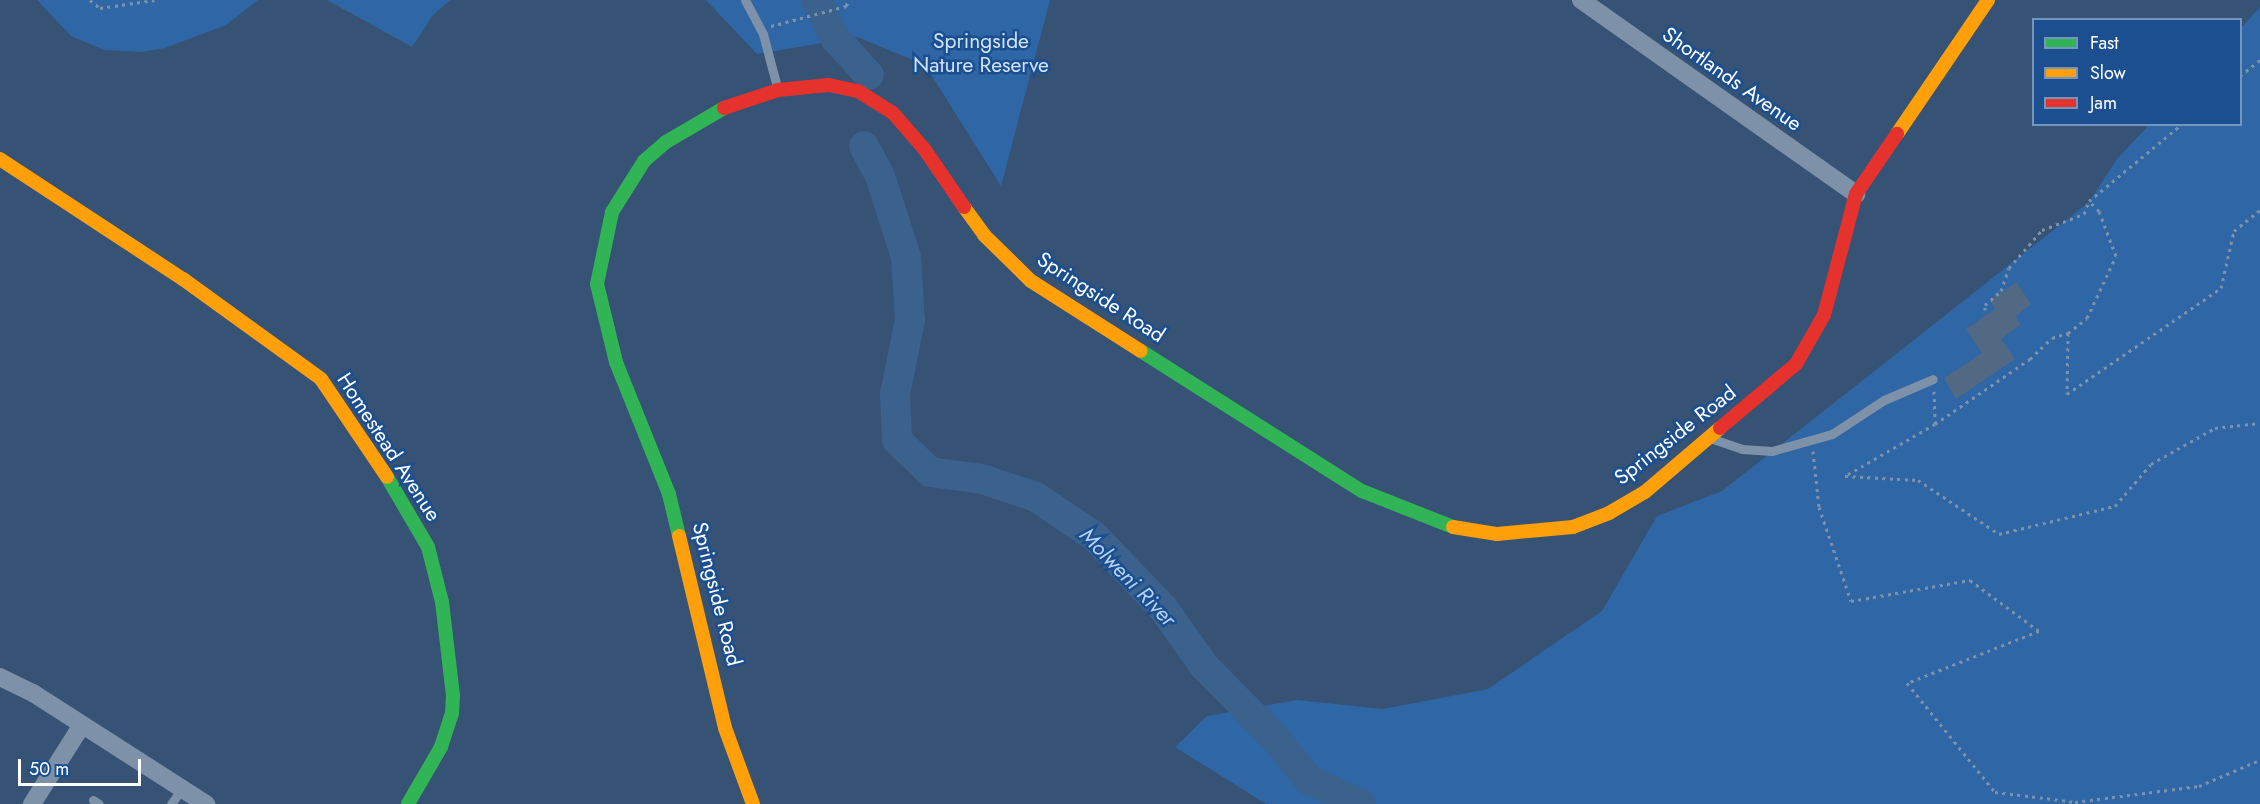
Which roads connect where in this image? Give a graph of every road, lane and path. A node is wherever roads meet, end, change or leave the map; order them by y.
1 (90, 0) edge
2 (154, 0) edge
3 (745, 0) edge
4 (849, 0) edge
5 (1581, 0) edge
6 (1988, 0) edge
7 (760, 28) junction
8 (2260, 60) edge
9 (2242, 75) edge
10 (778, 90) junction
11 (2180, 126) edge
12 (0, 159) edge
13 (1856, 194) junction
14 (2089, 201) junction
15 (2260, 210) edge
16 (1985, 310) dead end
17 (2068, 333) junction
18 (1933, 379) joint
19 (2260, 423) edge
20 (1935, 424) junction
21 (1711, 438) junction
22 (1811, 440) junction
23 (0, 677) edge
24 (82, 724) junction
25 (2260, 760) edge
26 (182, 788) junction
27 (32, 804) edge
28 (171, 804) edge
29 (207, 804) edge
30 (408, 804) edge
31 (753, 804) edge

1 - 2 path
3 - 7 lane
4 - 7 path
5 - 13 street, Shortlands Avenue
6 - 13 street, Springside Road
7 - 10 lane
8 - 9 path
10 - 21 street, Springside Road
10 - 31 street, Springside Road
11 - 14 path
12 - 30 street, Homestead Avenue
13 - 21 street, Springside Road
14 - 16 path
14 - 17 path
15 - 17 path
17 - 20 path
18 - 20 path
18 - 22 lane
19 - 20 path
21 - 22 lane
22 - 25 path
23 - 24 street
24 - 26 street
24 - 27 street
26 - 28 lane
26 - 29 street

